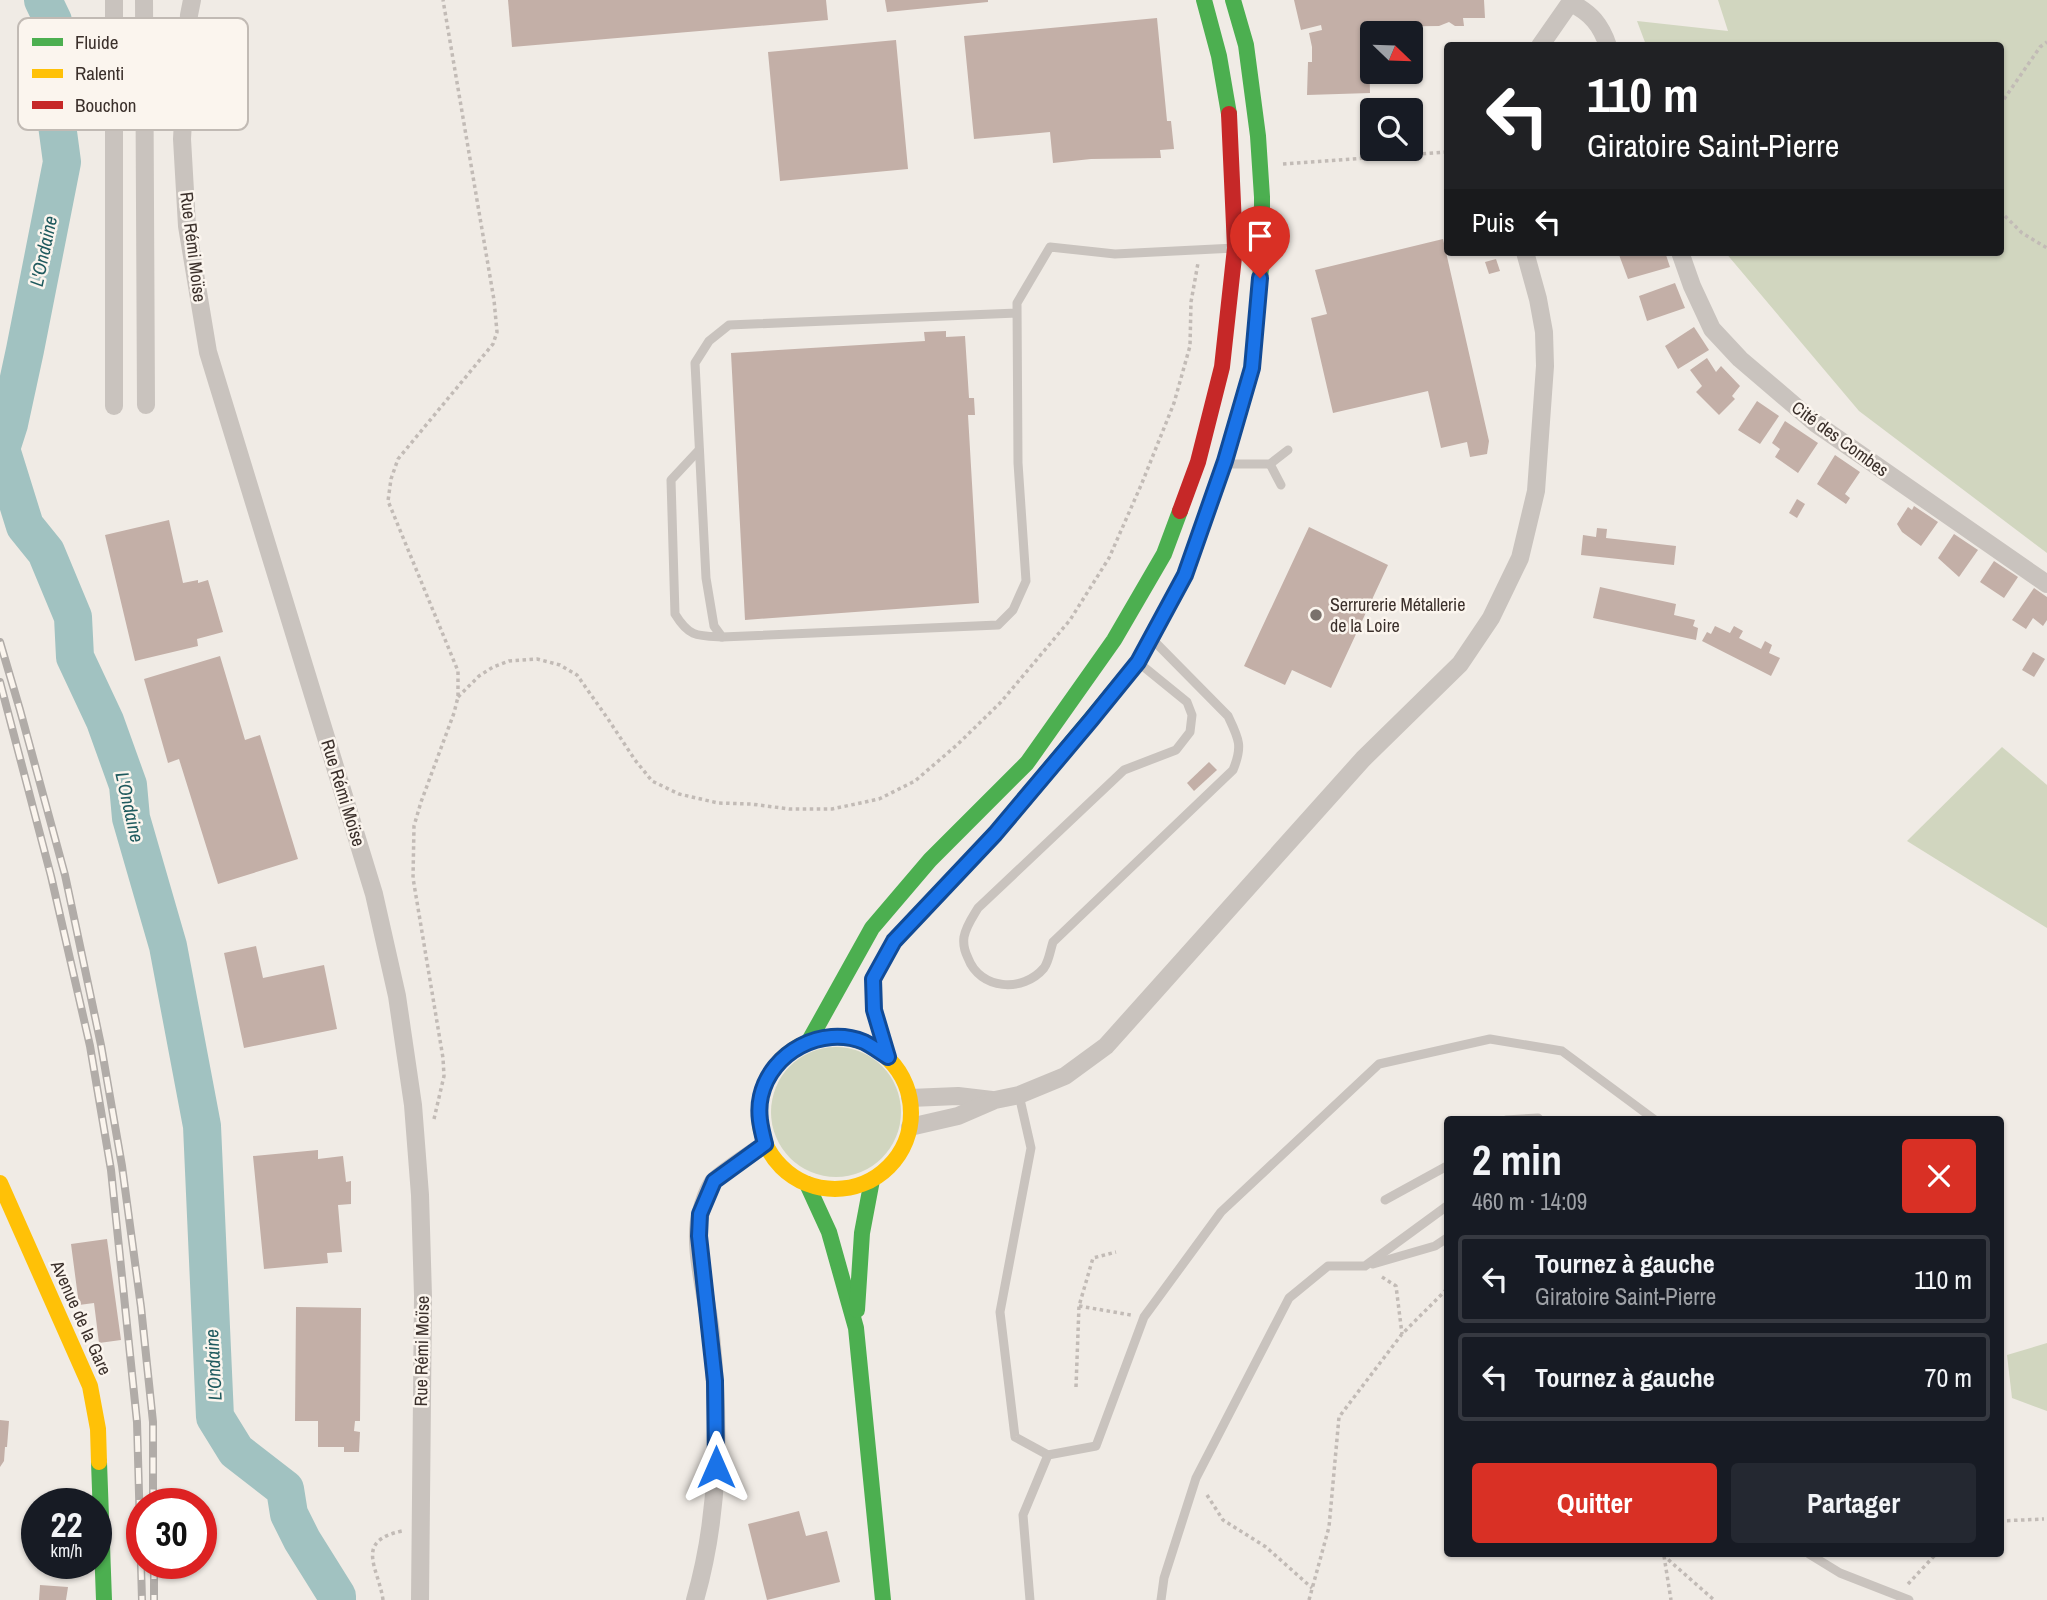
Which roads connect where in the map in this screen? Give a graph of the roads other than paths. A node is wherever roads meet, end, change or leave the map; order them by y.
1 (114, 0) edge
2 (144, 0) edge
3 (192, 0) edge
4 (1204, 0) edge
5 (1233, 0) edge
6 (1572, 1) edge
7 (114, 18) edge
8 (144, 18) edge
9 (189, 18) edge
10 (1543, 42) edge
11 (1606, 42) edge
12 (114, 130) edge
13 (145, 130) edge
14 (183, 130) edge
15 (1235, 248) junction
16 (1526, 256) edge
17 (1681, 256) edge
18 (1017, 313) junction
19 (146, 405) dead end
20 (114, 407) dead end
21 (699, 450) junction
22 (1287, 450) dead end
23 (1224, 464) junction
24 (1270, 464) junction
25 (1281, 485) dead end
26 (2047, 584) edge
27 (722, 637) junction
28 (1152, 638) junction
29 (1138, 662) junction
30 (809, 1041) junction
31 (888, 1057) junction
32 (1019, 1095) junction
33 (910, 1098) junction
34 (995, 1100) junction
35 (1650, 1116) edge
36 (910, 1127) junction
37 (765, 1144) junction
38 (1444, 1168) edge
39 (872, 1180) junction
40 (0, 1183) edge
41 (807, 1184) junction
42 (1385, 1200) dead end
43 (1444, 1208) edge
44 (1444, 1240) edge
45 (1365, 1266) junction
46 (856, 1328) junction
47 (1048, 1455) junction
48 (1814, 1557) edge
49 (104, 1600) edge
50 (420, 1600) edge
51 (695, 1600) edge
52 (883, 1600) edge
53 (1030, 1600) edge
54 (1161, 1600) edge
55 (1909, 1600) edge

1 - 7 street
2 - 8 street
3 - 9 street, Rue Rémi Moïse
4 - 15 main road
5 - 23 main road
6 - 10 street
6 - 11 street
12 - 20 street
13 - 19 street
14 - 50 street, Rue Rémi Moïse
15 - 18 lane
15 - 30 main road
16 - 32 street
17 - 26 street, Cité des Combes
18 - 21 lane
18 - 27 lane
21 - 27 lane
21 - 27 lane
22 - 24 lane
23 - 24 lane
23 - 28 main road
24 - 25 lane
28 - 29 main road
28 - 29 lane
29 - 31 main road
30 - 31 main road
30 - 37 main road
31 - 33 main road
32 - 34 street
32 - 47 lane
33 - 34 street
33 - 36 main road
34 - 36 street
35 - 47 lane
36 - 39 main road
37 - 41 main road
37 - 51 street
38 - 42 lane
39 - 41 main road
39 - 46 main road
40 - 49 main road, Avenue de la Gare
41 - 46 main road
43 - 45 lane
44 - 45 lane
45 - 54 lane
46 - 52 main road
47 - 53 lane
48 - 55 lane

